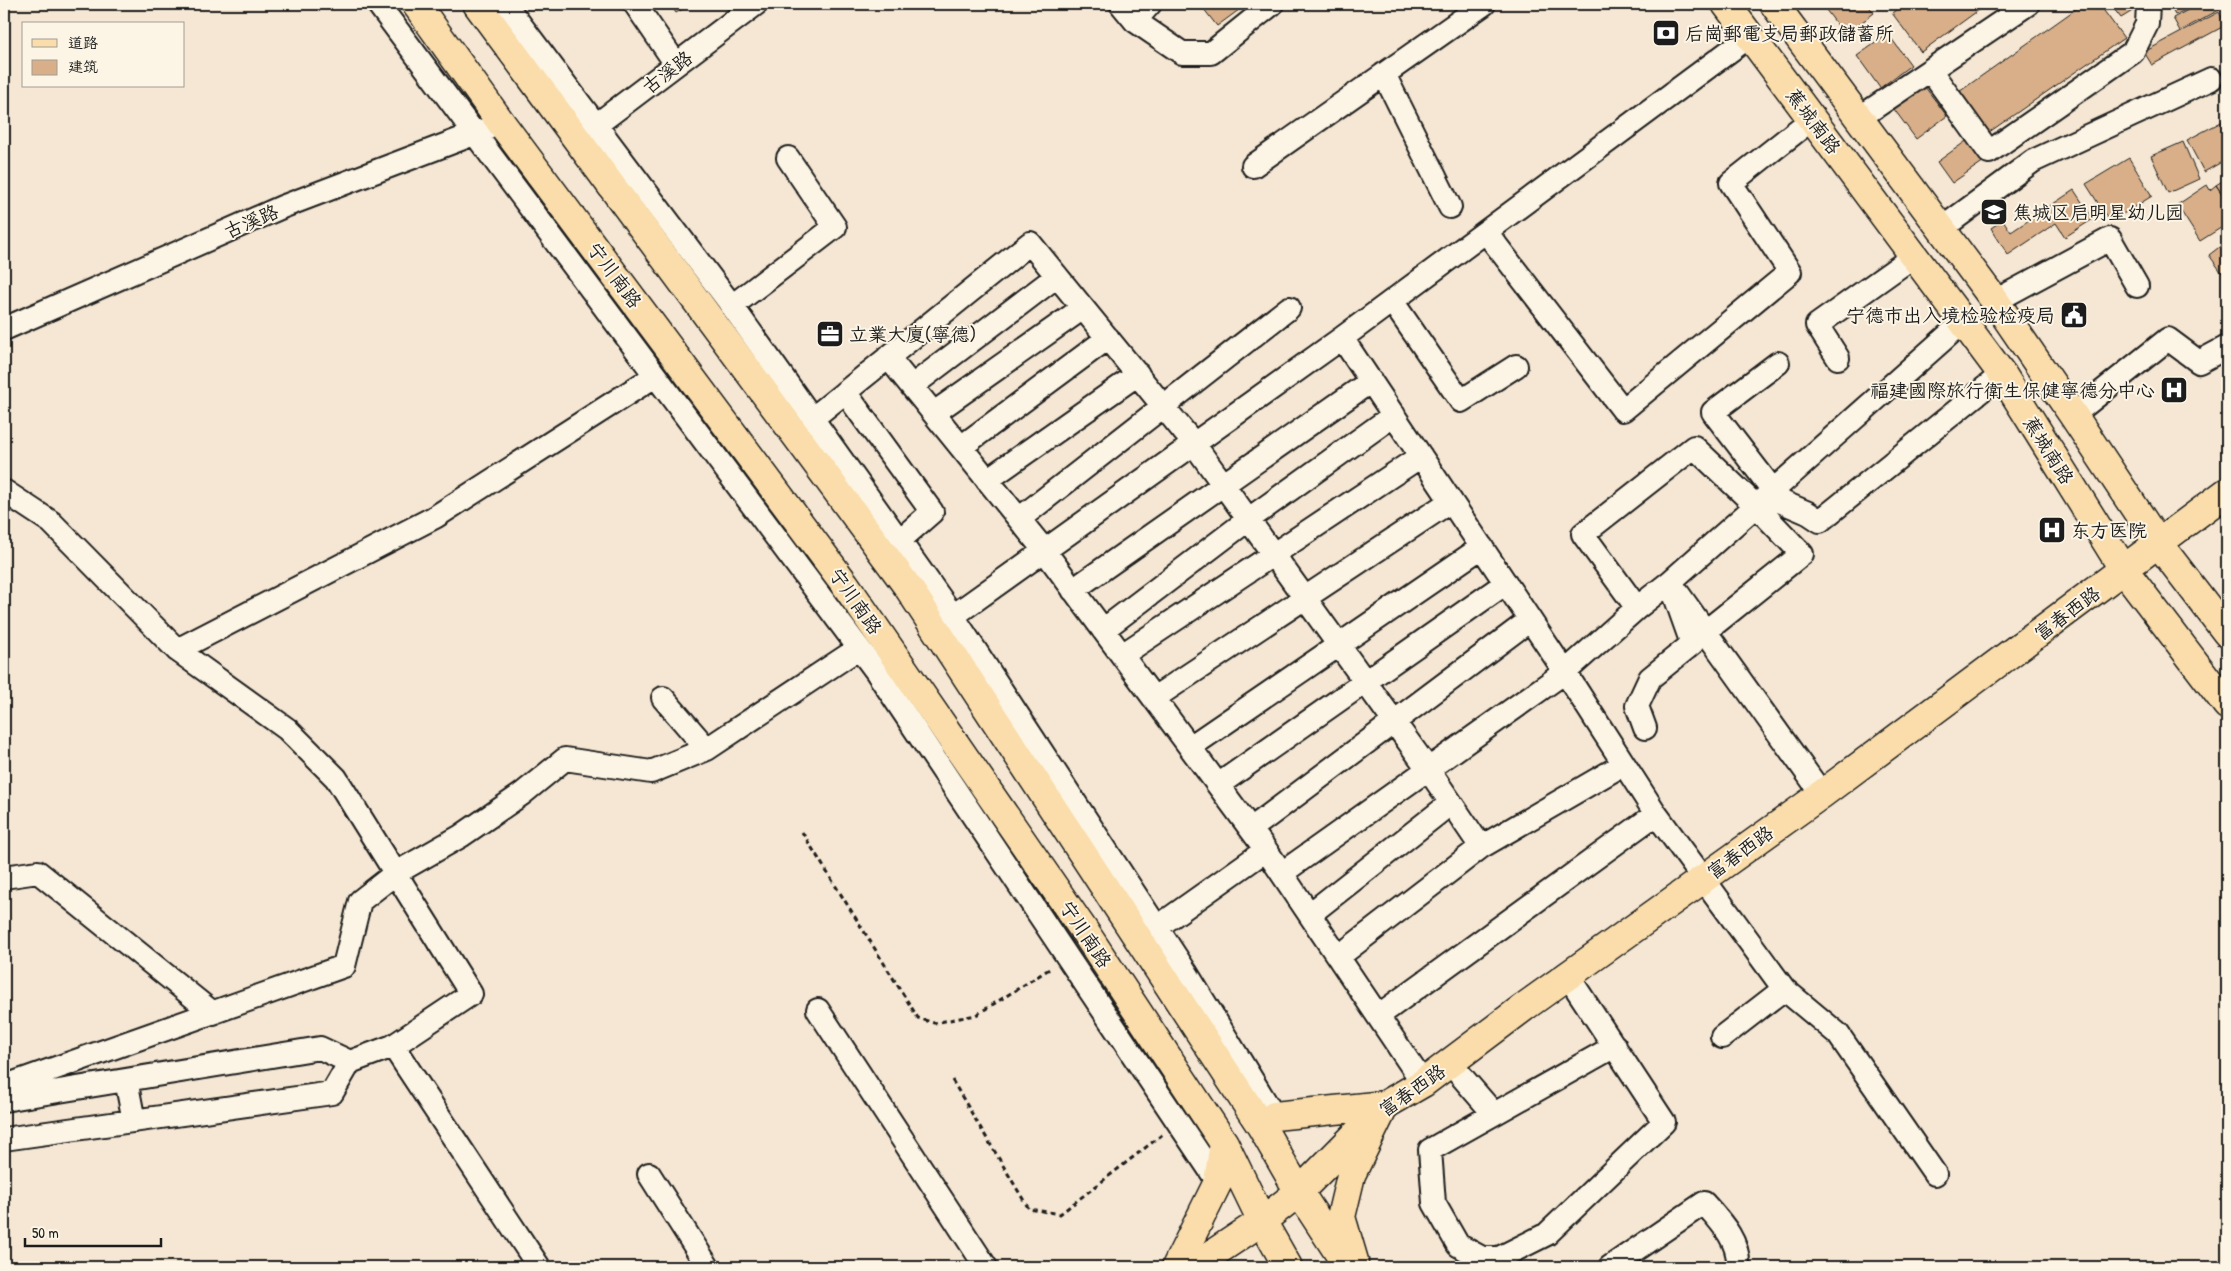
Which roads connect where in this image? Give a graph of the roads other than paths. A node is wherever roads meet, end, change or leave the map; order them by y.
1 (378, 4) edge
2 (416, 4) edge
3 (477, 4) edge
4 (505, 4) edge
5 (634, 4) edge
6 (756, 4) edge
7 (1150, 4) edge
8 (1272, 4) edge
9 (1484, 4) edge
10 (1726, 4) edge
11 (2028, 4) edge
12 (2148, 4) edge
13 (1779, 6) edge
14 (1128, 12) edge
15 (1750, 36) junction
16 (676, 64) junction
17 (1930, 70) junction
18 (1384, 74) junction
19 (2211, 79) dead end
20 (1859, 118) junction
21 (1812, 119) junction
22 (502, 124) junction
23 (585, 130) junction
24 (475, 134) junction
25 (788, 158) dead end
26 (1253, 166) dead end
27 (1450, 206) dead end
28 (1941, 229) junction
29 (1486, 232) junction
30 (1914, 256) junction
31 (1057, 276) junction
32 (2137, 286) dead end
33 (1392, 301) junction
34 (1995, 301) junction
35 (732, 306) junction
36 (1083, 308) junction
37 (1289, 308) dead end
38 (1963, 322) junction
39 (4, 329) edge
40 (1108, 338) junction
41 (1342, 338) junction
42 (2227, 347) edge
43 (888, 357) junction
44 (1838, 358) dead end
45 (1778, 363) dead end
46 (1516, 366) dead end
47 (1138, 374) junction
48 (2002, 374) junction
49 (655, 376) junction
50 (1371, 381) junction
51 (912, 386) junction
52 (845, 392) junction
53 (1164, 407) junction
54 (934, 413) junction
55 (1394, 415) junction
56 (2073, 415) junction
57 (813, 418) junction
58 (1194, 444) junction
59 (961, 447) junction
60 (1421, 456) junction
61 (987, 480) junction
62 (1224, 485) junction
63 (1773, 489) junction
64 (4, 491) edge
65 (2227, 492) edge
66 (1451, 501) junction
67 (1755, 505) junction
68 (1019, 519) junction
69 (1249, 519) junction
70 (900, 540) junction
71 (2158, 543) junction
72 (1482, 547) junction
73 (1044, 550) junction
74 (1274, 555) junction
75 (2124, 570) junction
76 (1670, 582) junction
77 (1506, 583) junction
78 (1074, 590) junction
79 (1305, 598) junction
80 (1637, 608) junction
81 (953, 616) junction
82 (1530, 620) junction
83 (1103, 630) junction
84 (1706, 631) junction
85 (2227, 633) edge
86 (1339, 645) junction
87 (859, 648) junction
88 (177, 650) junction
89 (1122, 655) junction
90 (1565, 672) junction
91 (1366, 682) junction
92 (663, 698) dead end
93 (1154, 698) junction
94 (2227, 705) edge
95 (1395, 723) junction
96 (1645, 728) dead end
97 (1190, 747) junction
98 (707, 749) junction
99 (1624, 764) junction
100 (1428, 769) junction
101 (1218, 785) junction
102 (1822, 794) junction
103 (1451, 803) junction
104 (1656, 814) junction
105 (1251, 829) junction
106 (1481, 847) junction
107 (1266, 850) junction
108 (396, 873) junction
109 (1282, 873) junction
110 (4, 877) edge
111 (1703, 879) junction
112 (1310, 914) junction
113 (1156, 928) junction
114 (1338, 957) junction
115 (1568, 976) junction
116 (1784, 988) junction
117 (818, 1010) dead end
118 (213, 1013) junction
119 (1378, 1016) junction
120 (1722, 1037) dead end
121 (393, 1046) junction
122 (1614, 1046) junction
123 (350, 1062) junction
124 (1450, 1063) junction
125 (126, 1080) junction
126 (1423, 1083) junction
127 (4, 1085) edge
128 (4, 1100) edge
129 (1385, 1106) junction
130 (1494, 1114) junction
131 (134, 1121) junction
132 (1267, 1121) junction
133 (4, 1140) edge
134 (1224, 1143) junction
135 (649, 1174) dead end
136 (1935, 1174) dead end
137 (1218, 1182) junction
138 (1299, 1192) junction
139 (1262, 1221) junction
140 (539, 1267) edge
141 (708, 1267) edge
142 (986, 1267) edge
143 (1176, 1267) edge
144 (1193, 1267) edge
145 (1288, 1267) edge
146 (1348, 1267) edge
147 (1356, 1267) edge
148 (1610, 1267) edge
149 (1738, 1267) edge

1 - 24 street
2 - 22 main road, 宁川南路
3 - 23 main road
4 - 23 street
5 - 16 street
6 - 16 street, 古溪路
7 - 14 street
8 - 14 street
9 - 18 street
10 - 15 main road, 蕉城南路
11 - 17 street
12 - 17 street
13 - 20 main road, 蕉城南路
15 - 21 main road, 蕉城南路
15 - 29 street
16 - 23 street, 古溪路
17 - 20 street
18 - 26 street
18 - 27 street
19 - 28 street
20 - 28 main road, 蕉城南路
21 - 29 street
21 - 30 main road, 蕉城南路
22 - 24 street, 古溪路
22 - 134 main road, 宁川南路
23 - 35 street
23 - 132 main road
24 - 39 street, 古溪路
24 - 49 street
25 - 35 street
28 - 34 main road, 蕉城南路
29 - 33 street
30 - 38 main road, 蕉城南路
30 - 44 street
31 - 36 street
31 - 43 street
31 - 51 street
32 - 34 street
33 - 41 street
33 - 46 street
34 - 56 main road, 蕉城南路
35 - 57 street
36 - 40 street
36 - 54 street
37 - 53 street
38 - 48 main road, 蕉城南路
38 - 63 street
40 - 47 street
40 - 59 street
41 - 50 street
41 - 58 street
42 - 56 street
43 - 51 street
43 - 52 street
45 - 63 street
47 - 53 street
47 - 61 street
48 - 63 street
48 - 75 main road, 蕉城南路
49 - 87 street
49 - 88 street
50 - 55 street
50 - 62 street
51 - 54 street
52 - 57 street
52 - 70 street
53 - 58 street
53 - 68 street
54 - 59 street
55 - 60 street
55 - 69 street
56 - 71 main road, 蕉城南路
57 - 70 street
58 - 62 street
58 - 73 street
59 - 61 street
60 - 66 street
60 - 74 street
61 - 68 street
62 - 69 street
62 - 78 street
63 - 67 street
64 - 88 street
65 - 71 main road, 富春西路
66 - 72 street
66 - 79 street
67 - 76 street
67 - 80 street
67 - 84 street
68 - 73 street
69 - 74 street
69 - 83 street
70 - 81 street
71 - 75 main road, 富春西路
71 - 85 main road, 蕉城南路
72 - 77 street
72 - 86 street
73 - 78 street
73 - 81 street
74 - 79 street
74 - 89 street
75 - 94 main road, 蕉城南路
75 - 102 main road, 富春西路
76 - 80 street
76 - 84 street
76 - 96 street
77 - 82 street
77 - 91 street
78 - 83 street
79 - 86 street
79 - 93 street
80 - 90 street
81 - 113 street
82 - 90 street
82 - 95 street
83 - 89 street
84 - 102 street
86 - 91 street
86 - 97 street
87 - 98 street
87 - 137 street
88 - 108 street
89 - 93 street
90 - 99 street
90 - 100 street
91 - 95 street
91 - 101 street
92 - 98 street
93 - 97 street
95 - 100 street
95 - 105 street
97 - 101 street
98 - 108 street
99 - 104 street
99 - 106 street
100 - 103 street
100 - 109 street
101 - 105 street
102 - 111 main road, 富春西路
103 - 106 street
103 - 112 street
104 - 111 street
104 - 119 street
105 - 107 street
106 - 114 street
107 - 109 street
107 - 113 street
108 - 118 street
108 - 121 street
109 - 112 street
110 - 118 street
111 - 115 main road, 富春西路
111 - 116 street
112 - 114 street
113 - 132 street
114 - 119 street
115 - 122 street
115 - 124 main road, 富春西路
116 - 120 street
116 - 136 street
117 - 142 street
118 - 127 street
119 - 126 street
121 - 123 street
121 - 140 street
122 - 130 street
122 - 130 street
123 - 125 street
123 - 131 street
124 - 126 main road, 富春西路
124 - 130 street
125 - 128 street
125 - 131 street
126 - 129 main road, 富春西路
129 - 132 main road
129 - 138 main road, 富春西路
129 - 147 main road
131 - 133 street
132 - 138 main road
134 - 137 main road
134 - 139 main road, 宁川南路
135 - 141 street
137 - 143 main road
138 - 139 main road, 富春西路
138 - 146 main road
139 - 144 main road, 富春西路
139 - 145 main road, 宁川南路
148 - 149 street

